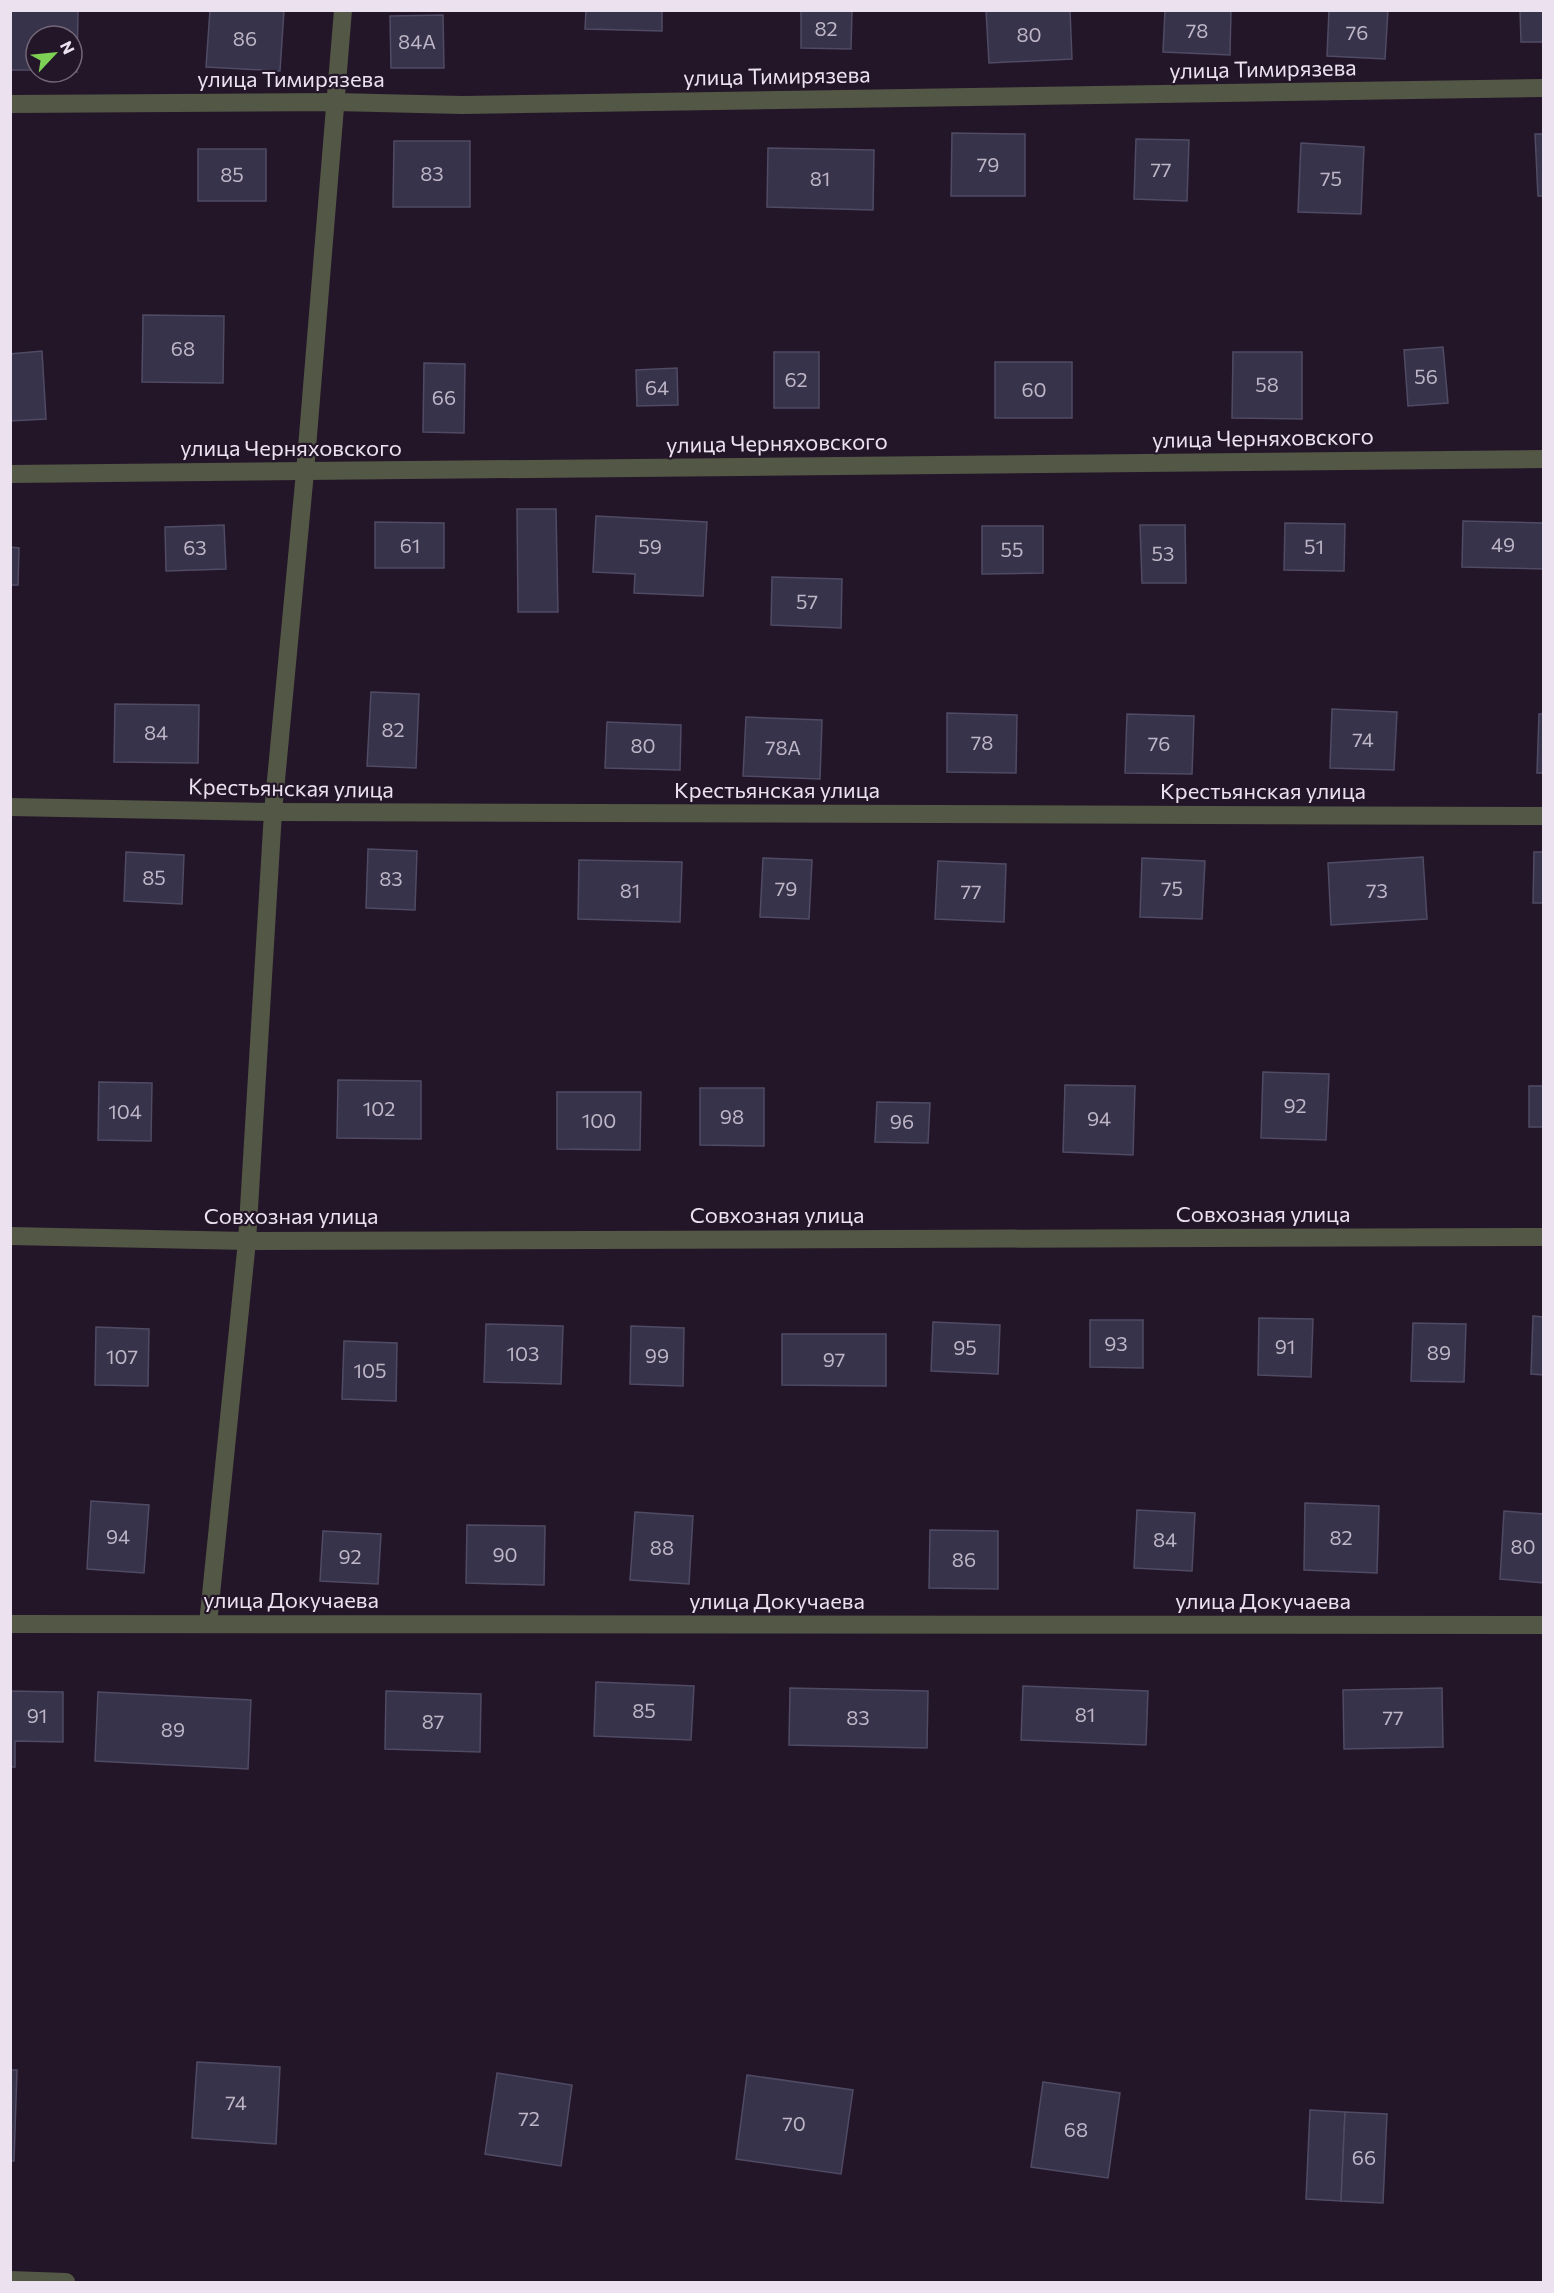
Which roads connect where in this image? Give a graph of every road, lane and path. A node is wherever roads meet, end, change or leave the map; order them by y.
1 (343, 10) edge
2 (1544, 88) edge
3 (335, 102) junction
4 (10, 104) edge
5 (1544, 459) edge
6 (305, 472) junction
7 (10, 474) edge
8 (10, 807) edge
9 (273, 812) junction
10 (1544, 816) edge
11 (10, 1236) edge
12 (1544, 1237) edge
13 (247, 1241) junction
14 (10, 1624) edge
15 (208, 1624) junction
16 (1544, 1625) edge
17 (10, 2280) edge
18 (66, 2283) edge

1 - 3 street
2 - 3 street, улица Тимирязева
3 - 4 street, улица Тимирязева
3 - 6 street
5 - 6 street, улица Черняховского
6 - 7 street, улица Черняховского
6 - 9 street
8 - 9 street, Крестьянская улица
9 - 10 street, Крестьянская улица
9 - 13 street
11 - 13 street, Совхозная улица
12 - 13 street, Совхозная улица
13 - 15 street
14 - 15 street, улица Докучаева
15 - 16 street, улица Докучаева
17 - 18 street

